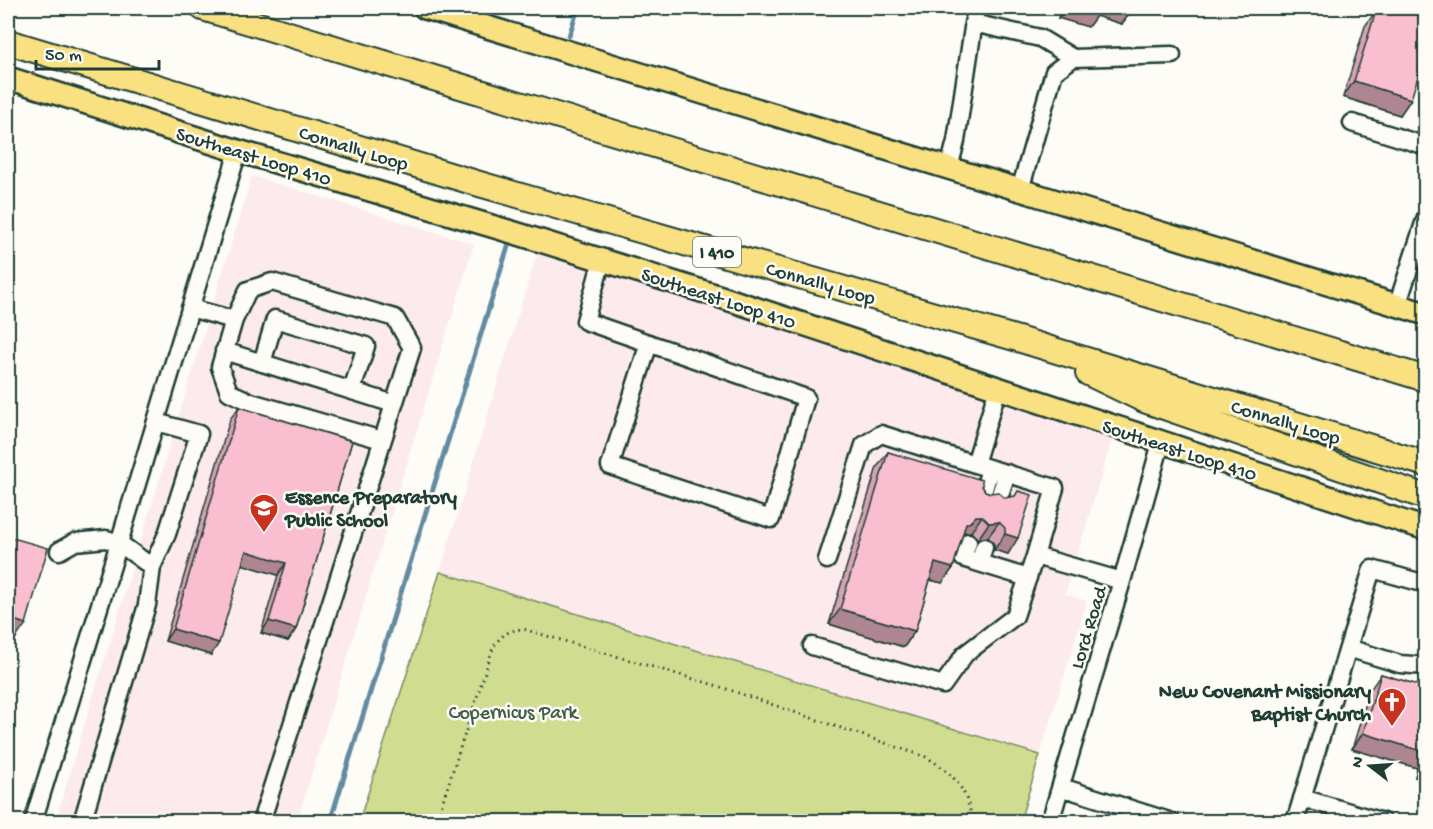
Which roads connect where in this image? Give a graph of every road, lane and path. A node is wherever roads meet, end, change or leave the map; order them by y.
1 (203, 8) edge
2 (425, 8) edge
3 (465, 13) edge
4 (975, 15) edge
5 (8, 42) edge
6 (1172, 55) dead end
7 (1073, 58) junction
8 (8, 78) edge
9 (1352, 123) dead end
10 (1425, 146) edge
11 (238, 151) junction
12 (949, 168) junction
13 (1020, 190) junction
14 (1425, 217) edge
15 (602, 260) junction
16 (1397, 306) junction
17 (190, 308) junction
18 (1425, 314) edge
19 (234, 320) junction
20 (1018, 339) junction
21 (649, 343) junction
22 (224, 351) junction
23 (262, 363) junction
24 (1425, 379) edge
25 (998, 388) junction
26 (352, 390) junction
27 (394, 404) junction
28 (156, 422) junction
29 (382, 440) junction
30 (1161, 443) junction
31 (1425, 464) edge
32 (982, 466) junction
33 (1007, 473) junction
34 (1425, 497) edge
35 (981, 499) edge
36 (997, 504) edge
37 (1425, 529) edge
38 (119, 543) junction
39 (59, 551) dead end
40 (973, 552) dead end
41 (1035, 556) junction
42 (827, 560) dead end
43 (152, 567) junction
44 (1028, 578) junction
45 (1122, 581) junction
46 (1425, 584) edge
47 (812, 646) dead end
48 (1348, 648) junction
49 (1425, 666) edge
50 (1061, 788) junction
51 (1302, 798) junction
52 (33, 822) edge
53 (82, 822) edge
54 (261, 822) edge
55 (436, 822) edge
56 (972, 822) edge
57 (1050, 822) edge
58 (1172, 822) edge
59 (1295, 822) edge
60 (1383, 822) edge

1 - 24 highway
2 - 3 main road
3 - 12 main road
4 - 7 street
4 - 12 street
5 - 20 highway, Connally Loop / I 410
6 - 7 street
7 - 13 street
8 - 11 main road, Southeast Loop 410
9 - 10 street
11 - 15 main road, Southeast Loop 410
11 - 17 street
12 - 13 main road
13 - 16 main road
14 - 16 street
15 - 21 street
15 - 25 main road, Southeast Loop 410
16 - 18 main road
17 - 19 street
17 - 28 street
19 - 22 street
19 - 27 street
20 - 31 highway, Connally Loop / I 410
20 - 34 highway
21 - 21 street
22 - 23 street
22 - 29 street
23 - 26 street
23 - 26 street
25 - 30 main road, Southeast Loop 410
25 - 32 street
26 - 27 street
27 - 29 street
28 - 38 street
28 - 43 street
29 - 54 street
30 - 37 main road, Southeast Loop 410
30 - 45 street, Lord Road
32 - 33 street
32 - 35 street
32 - 42 street
33 - 36 street
33 - 41 street
38 - 39 street
38 - 43 street
38 - 52 street
40 - 44 street
41 - 44 street
41 - 45 street
43 - 53 street
44 - 47 street
45 - 50 street, Lord Road
46 - 48 street
48 - 49 street
48 - 51 street
50 - 57 street, Lord Road
50 - 58 street
51 - 59 street
51 - 60 street
55 - 56 path

